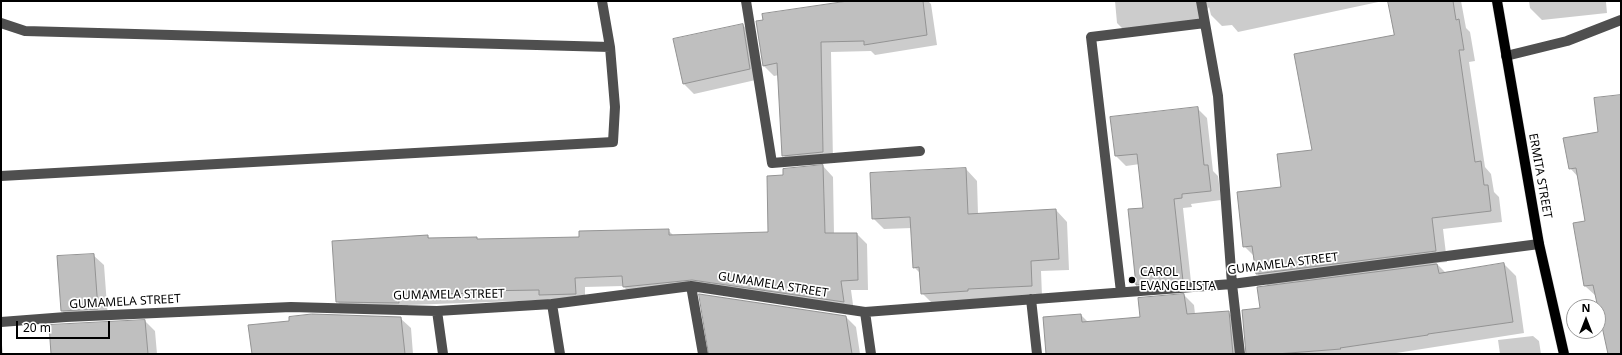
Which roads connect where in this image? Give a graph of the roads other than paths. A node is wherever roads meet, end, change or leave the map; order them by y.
1 (602, 1) edge
2 (746, 1) edge
3 (1200, 1) edge
4 (1497, 1) edge
5 (1621, 20) edge
6 (1, 23) edge
7 (1205, 23) junction
8 (610, 48) junction
9 (1506, 56) junction
10 (920, 151) dead end
11 (1, 176) edge
12 (1539, 244) junction
13 (1232, 284) junction
14 (691, 286) junction
15 (1120, 292) junction
16 (1031, 299) junction
17 (552, 304) junction
18 (437, 311) junction
19 (864, 312) junction
20 (1, 322) edge
21 (443, 354) edge
22 (560, 354) edge
23 (703, 354) edge
24 (871, 354) edge
25 (1038, 354) edge
26 (1240, 354) edge
27 (1564, 354) edge

1 - 8 street
2 - 10 street
3 - 7 street
4 - 9 main road, ERMITA STREET
5 - 9 street
6 - 8 street
7 - 13 street
7 - 15 street
8 - 11 street
9 - 12 main road, ERMITA STREET
12 - 13 street, GUMAMELA STREET
12 - 27 main road, ERMITA STREET
13 - 15 street, GUMAMELA STREET
13 - 26 street
14 - 17 street, GUMAMELA STREET
14 - 19 street, GUMAMELA STREET
14 - 23 street
15 - 16 street, GUMAMELA STREET
16 - 19 street, GUMAMELA STREET
16 - 25 street
17 - 18 street, GUMAMELA STREET
17 - 22 street
18 - 20 street, GUMAMELA STREET
18 - 21 street
19 - 24 street

